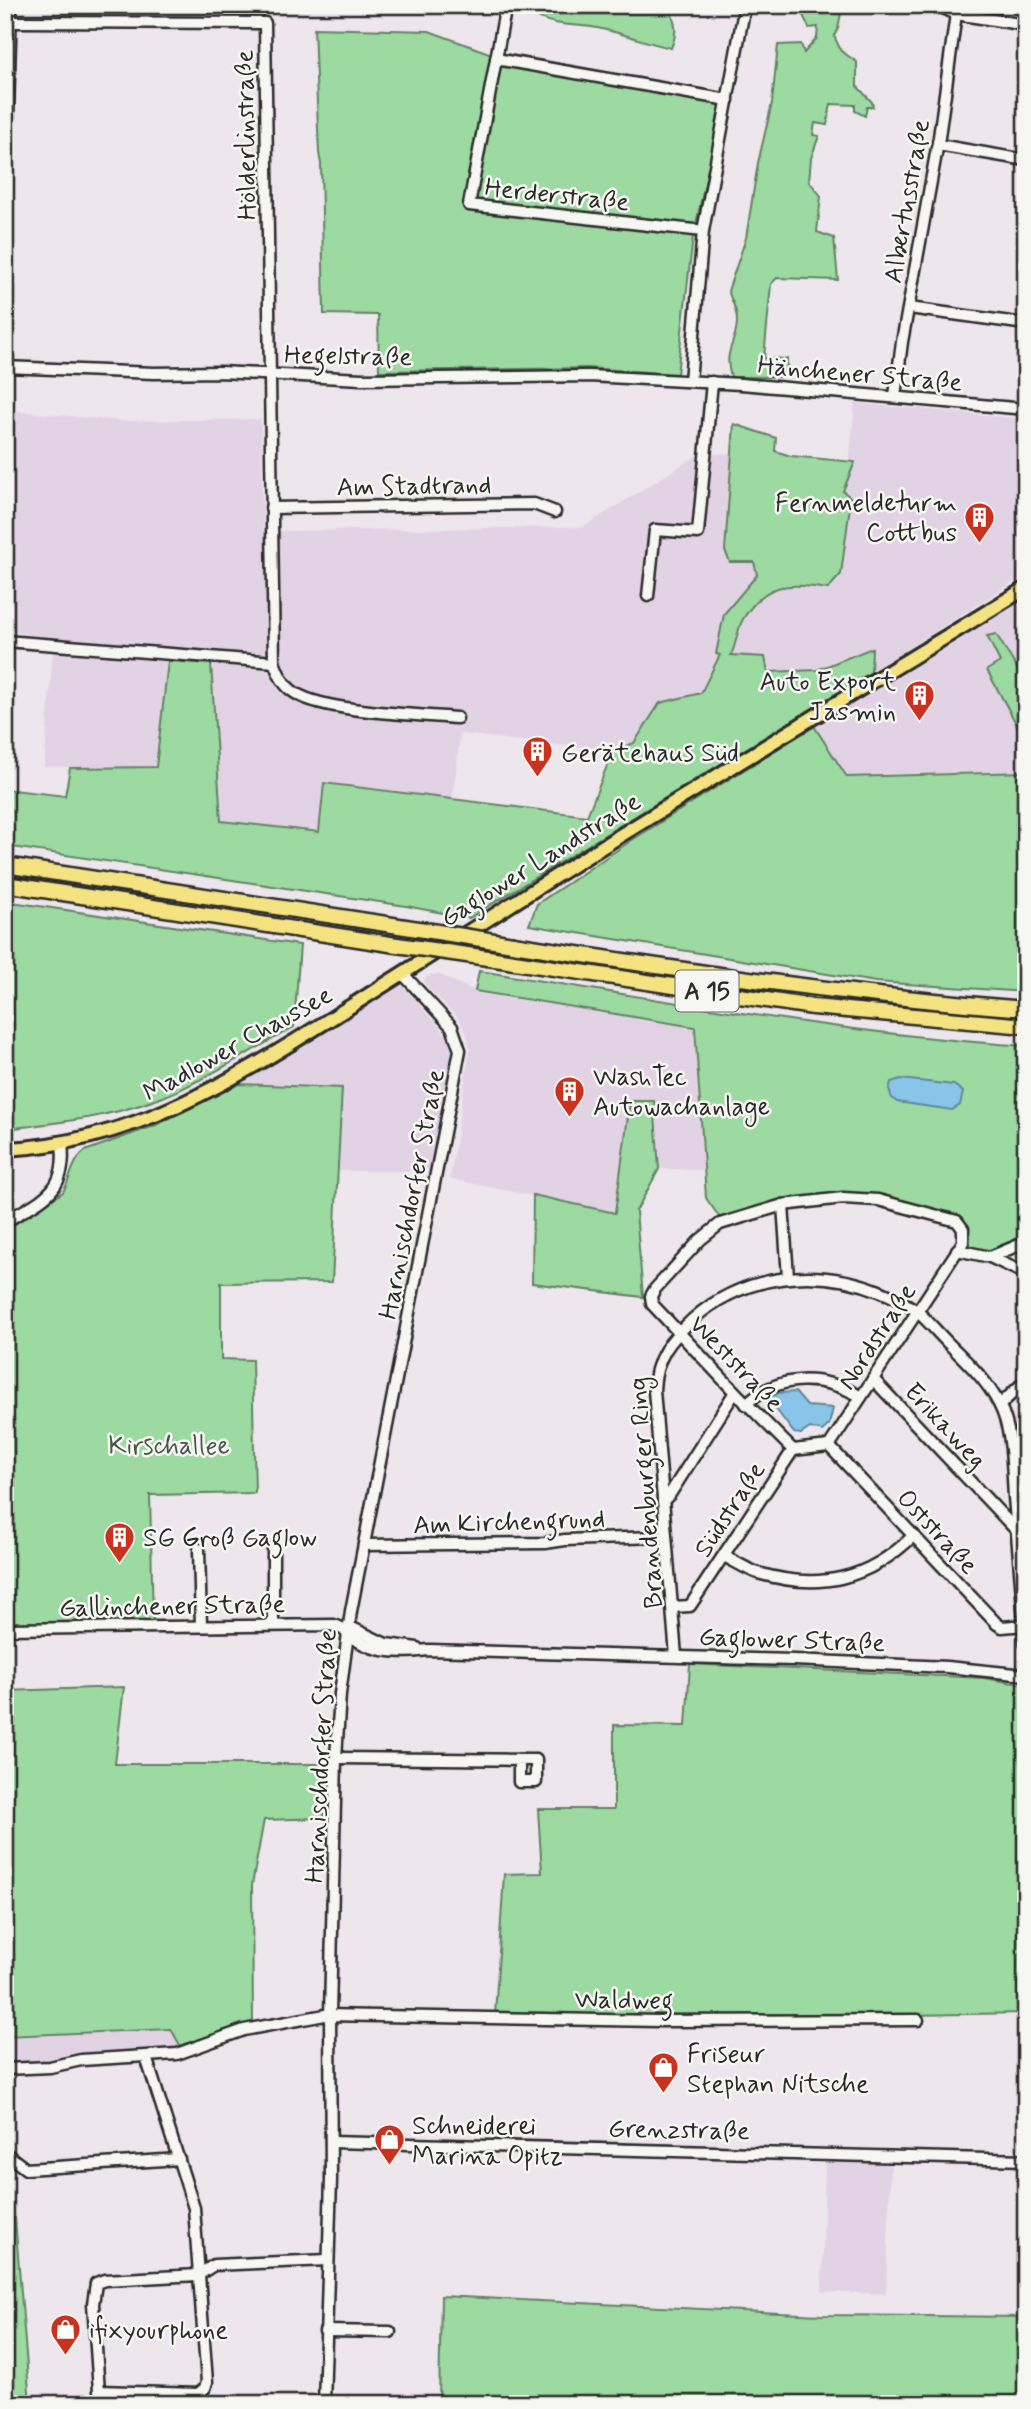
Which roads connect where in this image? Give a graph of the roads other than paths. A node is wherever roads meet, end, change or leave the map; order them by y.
1 (11, 5) edge
2 (506, 5) edge
3 (745, 5) edge
4 (937, 5) edge
5 (956, 14) junction
6 (10, 22) junction
7 (1026, 25) edge
8 (496, 59) junction
9 (727, 100) junction
10 (938, 145) junction
11 (1026, 160) edge
12 (5, 217) edge
13 (703, 231) junction
14 (909, 308) junction
15 (1026, 324) edge
16 (5, 367) edge
17 (270, 374) junction
18 (690, 380) junction
19 (712, 382) junction
20 (895, 396) junction
21 (1026, 409) edge
22 (271, 508) junction
23 (555, 512) dead end
24 (1026, 589) edge
25 (648, 596) dead end
26 (5, 641) edge
27 (274, 662) junction
28 (457, 718) dead end
29 (5, 865) edge
30 (5, 884) edge
31 (402, 974) junction
32 (1026, 1009) edge
33 (1026, 1026) edge
34 (62, 1144) junction
35 (5, 1149) edge
36 (783, 1205) junction
37 (5, 1222) edge
38 (1026, 1242) edge
39 (957, 1250) junction
40 (990, 1257) junction
41 (1026, 1274) edge
42 (788, 1277) junction
43 (918, 1311) junction
44 (679, 1333) junction
45 (873, 1379) junction
46 (1026, 1380) edge
47 (734, 1392) junction
48 (861, 1397) junction
49 (746, 1404) junction
50 (1000, 1405) junction
51 (829, 1446) junction
52 (793, 1450) junction
53 (663, 1501) junction
54 (1017, 1531) junction
55 (914, 1535) junction
56 (657, 1537) dead end
57 (364, 1545) junction
58 (199, 1549) dead end
59 (273, 1549) dead end
60 (724, 1556) junction
61 (673, 1607) junction
62 (273, 1625) junction
63 (1025, 1625) edge
64 (201, 1626) junction
65 (344, 1628) junction
66 (5, 1629) edge
67 (1026, 1645) edge
68 (676, 1656) junction
69 (1025, 1674) edge
70 (336, 1758) junction
71 (519, 1760) dead end
72 (330, 2015) junction
73 (918, 2020) dead end
74 (146, 2057) junction
75 (5, 2069) edge
76 (331, 2142) junction
77 (5, 2153) edge
78 (179, 2159) junction
79 (1026, 2160) edge
80 (328, 2260) junction
81 (198, 2275) junction
82 (325, 2331) junction
83 (390, 2332) dead end
84 (388, 2403) edge
85 (324, 2404) edge

1 - 6 street
2 - 8 street, Herderstraße
3 - 9 street
4 - 5 street
5 - 7 street
5 - 10 street, Albertusstraße
6 - 12 street
6 - 17 street, Hölderlinstraße
8 - 9 street
8 - 13 street, Herderstraße
9 - 13 street
10 - 11 street
10 - 14 street, Albertusstraße
13 - 18 street
14 - 15 street
14 - 20 street, Albertusstraße
16 - 17 street, Hegelstraße
17 - 18 street, Hegelstraße
17 - 22 street
18 - 19 street, Hänchener Straße
19 - 20 street, Hänchener Straße
19 - 25 street
20 - 21 street, Hänchener Straße
22 - 23 street, Am Stadtrand
22 - 27 street
24 - 31 main road, Gaglower Landstraße
26 - 27 street
27 - 28 street
29 - 32 highway, A 15, bridge
30 - 33 highway, A 15, bridge
31 - 34 main road, Madlower Chaussee
31 - 57 street, Harnischdorfer Straße
34 - 35 main road, Madlower Chaussee
34 - 37 street
36 - 39 street
36 - 42 street
36 - 44 street, Weststraße
38 - 40 street
39 - 40 street
39 - 43 street, Nordstraße
40 - 41 street
42 - 43 street, Brandenburger Ring
42 - 44 street, Brandenburger Ring
43 - 45 street, Nordstraße
43 - 50 street, Brandenburger Ring
44 - 47 street, Weststraße
44 - 53 street, Brandenburger Ring
45 - 48 street, Nordstraße
45 - 54 street, Erikaweg
46 - 50 street
47 - 49 street, Weststraße
47 - 53 street
48 - 49 street
48 - 51 street, Nordstraße
49 - 52 street, Weststraße
50 - 54 street, Brandenburger Ring
51 - 52 street, Südstraße
51 - 55 street, Oststraße
52 - 60 street, Südstraße
53 - 61 street, Brandenburger Ring
54 - 63 street, Brandenburger Ring
55 - 60 street
55 - 63 street, Oststraße
56 - 57 street, Am Kirchengrund
57 - 65 street, Harnischdorfer Straße
58 - 64 street
59 - 62 street
60 - 61 street, Südstraße
61 - 68 street, Brandenburger Ring
62 - 64 street, Gallinchener Straße
62 - 65 street, Gallinchener Straße
63 - 67 street, Brandenburger Ring
64 - 66 street, Gallinchener Straße
65 - 68 street, Gaglower Straße
65 - 70 street, Harnischdorfer Straße
68 - 69 street, Gaglower Straße
70 - 71 street
70 - 72 street, Harnischdorfer Straße
72 - 73 street, Waldweg
72 - 74 street, Waldweg
72 - 76 street, Harnischdorfer Straße
74 - 75 street, Waldweg
74 - 78 street
76 - 79 street, Grenzstraße
76 - 80 street, Harnischdorfer Straße
77 - 78 street
78 - 81 street
80 - 81 street
80 - 82 street, Harnischdorfer Straße
81 - 81 street
82 - 83 street
82 - 85 street, Harnischdorfer Straße
84 - 85 street

